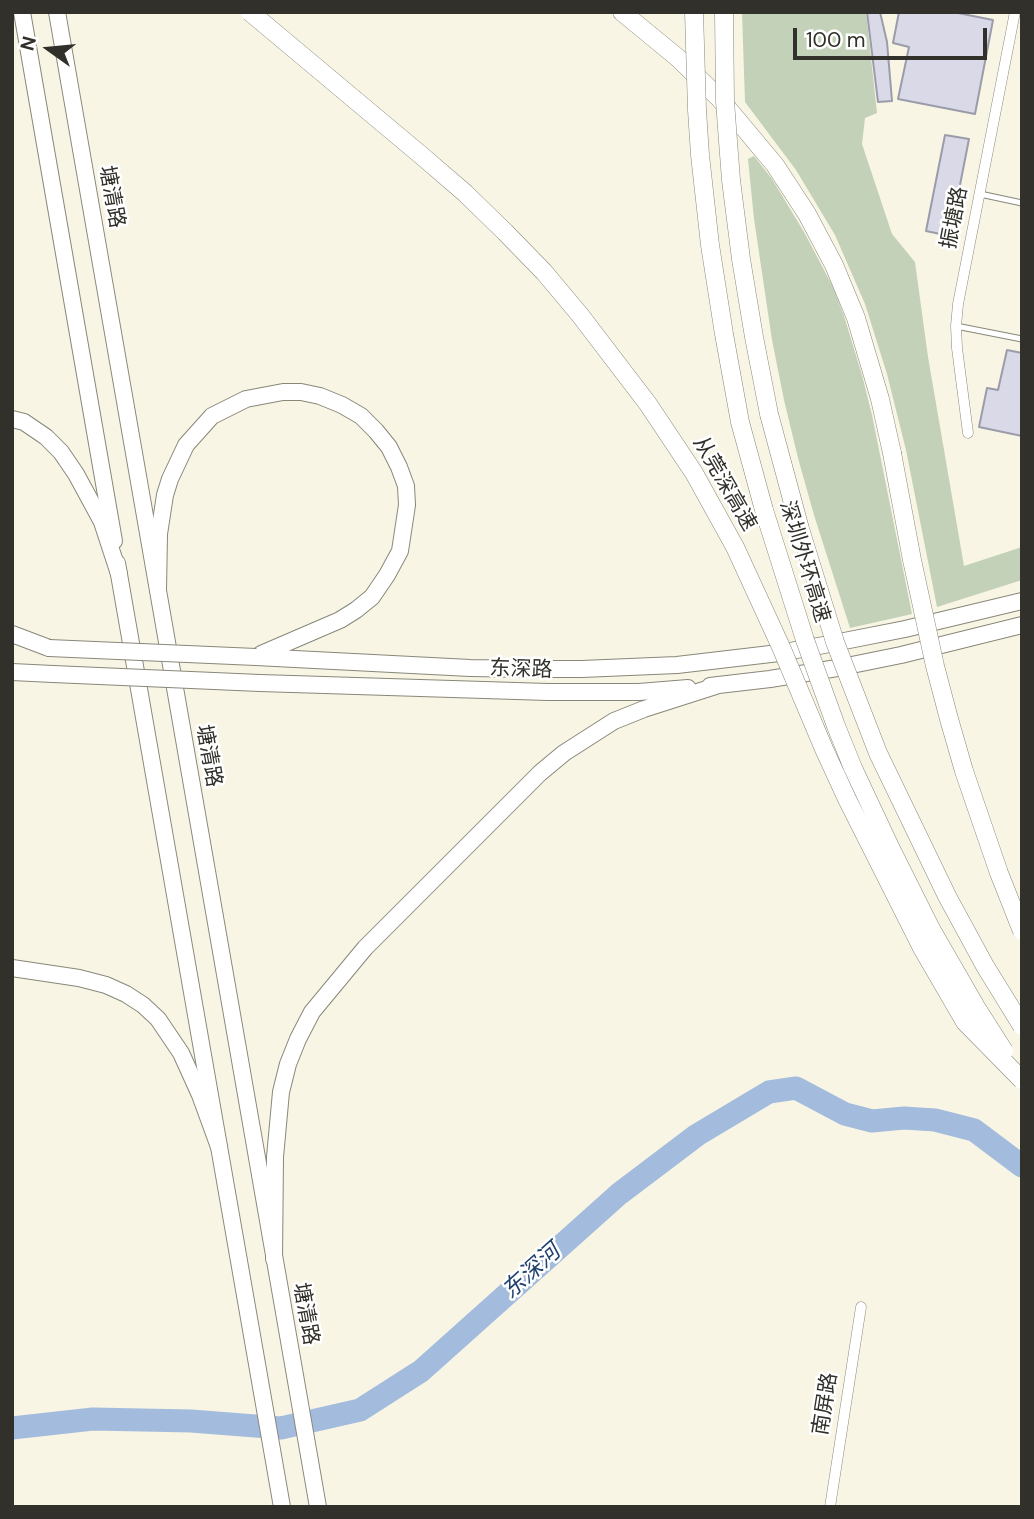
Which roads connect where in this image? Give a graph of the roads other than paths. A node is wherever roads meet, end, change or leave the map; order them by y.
1 (22, 12) edge
2 (57, 12) edge
3 (250, 12) edge
4 (622, 12) edge
5 (694, 12) edge
6 (724, 12) edge
7 (1013, 13) edge
8 (980, 194) junction
9 (1022, 202) edge
10 (956, 326) junction
11 (1022, 339) edge
12 (12, 419) edge
13 (968, 433) dead end
14 (119, 574) junction
15 (158, 590) junction
16 (1022, 601) edge
17 (1022, 625) edge
18 (12, 634) edge
19 (12, 647) edge
20 (49, 648) junction
21 (256, 657) junction
22 (12, 672) edge
23 (719, 685) junction
24 (1022, 931) edge
25 (12, 968) edge
26 (1022, 1026) edge
27 (1022, 1079) edge
28 (219, 1147) junction
29 (274, 1259) junction
30 (861, 1307) dead end
31 (282, 1507) edge
32 (318, 1507) edge
33 (830, 1507) edge

1 - 14 main road
2 - 15 main road, 塘清路
3 - 27 highway, 从莞深高速, bridge
4 - 24 highway, bridge
5 - 27 highway, 深圳外环高速, bridge
6 - 26 highway, 深圳外环高速, bridge
7 - 8 street, 振塘路
8 - 9 lane
8 - 10 street, 振塘路
10 - 11 lane
10 - 13 street, 振塘路
12 - 14 main road
14 - 28 main road
15 - 21 main road
15 - 29 main road, 塘清路
16 - 21 main road, 东深路
17 - 23 main road, 东深路
18 - 20 main road
19 - 20 main road, 东深路
20 - 21 main road, 东深路, bridge
22 - 23 main road, 东深路, bridge
23 - 29 main road
25 - 28 main road
28 - 31 main road
29 - 32 main road, 塘清路
30 - 33 street, 南屏路

